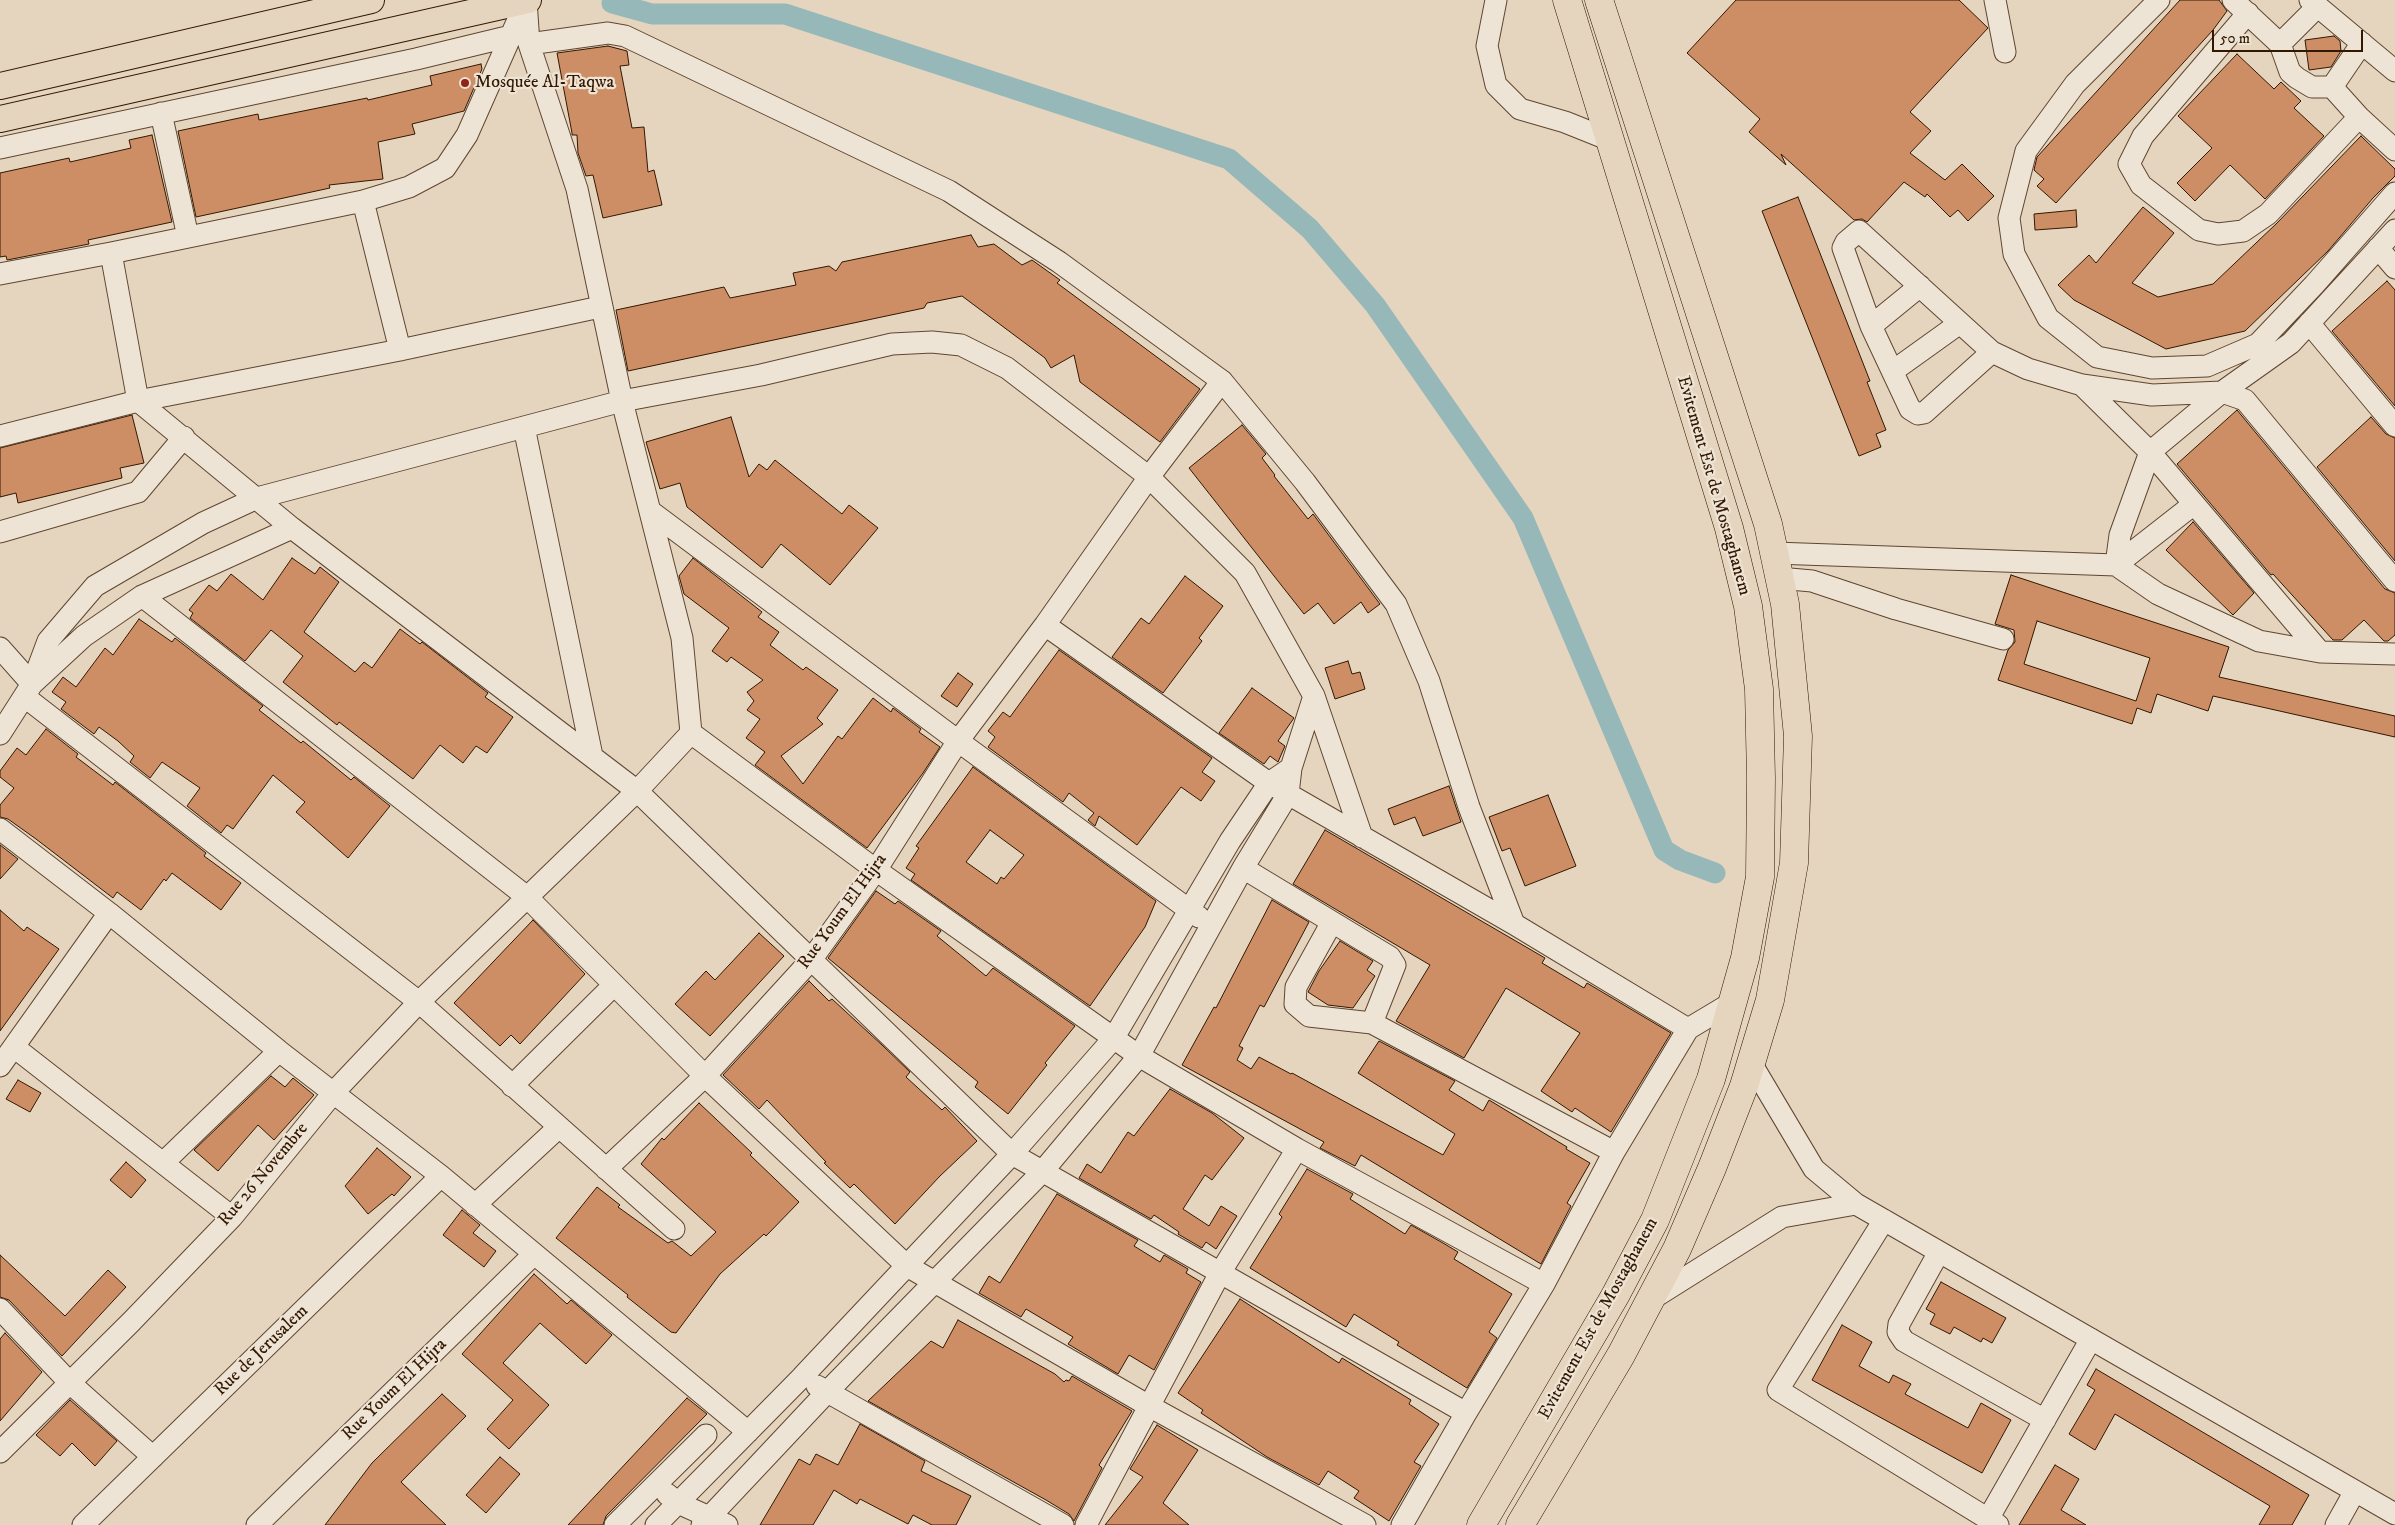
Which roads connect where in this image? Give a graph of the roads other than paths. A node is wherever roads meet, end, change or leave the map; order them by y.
1 (371, 0) edge
2 (527, 0) edge
3 (1496, 0) edge
4 (1566, 0) edge
5 (1599, 0) edge
6 (1995, 0) edge
7 (2159, 0) edge
8 (2314, 3) edge
9 (2240, 7) edge
10 (520, 40) junction
11 (2362, 43) junction
12 (2280, 44) junction
13 (2005, 52) dead end
14 (2395, 71) edge
15 (0, 86) edge
16 (2332, 87) junction
17 (161, 113) junction
18 (2359, 117) junction
19 (0, 119) edge
20 (1610, 140) junction
21 (0, 148) edge
22 (2395, 150) edge
23 (2395, 193) edge
24 (363, 201) junction
25 (2395, 230) edge
26 (188, 237) junction
27 (2378, 248) junction
28 (111, 253) junction
29 (2395, 268) edge
30 (0, 274) edge
31 (1920, 286) junction
32 (600, 307) junction
33 (1960, 323) junction
34 (2309, 323) junction
35 (1871, 326) junction
36 (400, 350) junction
37 (1992, 352) junction
38 (1893, 371) junction
39 (1222, 381) junction
40 (2082, 385) junction
41 (2222, 392) junction
42 (138, 401) junction
43 (622, 401) junction
44 (2395, 426) edge
45 (524, 427) junction
46 (0, 436) edge
47 (184, 437) junction
48 (2150, 452) junction
49 (1149, 477) junction
50 (258, 498) junction
51 (2194, 504) junction
52 (650, 511) junction
53 (292, 528) junction
54 (0, 532) edge
55 (1814, 555) junction
56 (2116, 564) junction
57 (1777, 566) junction
58 (1812, 581) junction
59 (2395, 581) edge
60 (142, 596) junction
61 (1046, 625) junction
62 (2003, 639) dead end
63 (0, 648) edge
64 (2390, 649) edge
65 (2320, 652) junction
66 (29, 690) junction
67 (1314, 696) junction
68 (691, 733) junction
69 (0, 734) edge
70 (958, 741) junction
71 (592, 756) junction
72 (1291, 768) junction
73 (1269, 783) junction
74 (637, 791) junction
75 (1288, 794) junction
76 (0, 829) edge
77 (1362, 837) junction
78 (1243, 868) junction
79 (876, 870) junction
80 (527, 897) junction
81 (1188, 910) junction
82 (109, 913) junction
83 (1332, 922) junction
84 (1514, 924) junction
85 (1212, 925) junction
86 (811, 960) junction
87 (614, 985) junction
88 (419, 1002) junction
89 (1733, 1002) junction
90 (1372, 1023) junction
91 (1688, 1029) junction
92 (1113, 1039) junction
93 (14, 1047) junction
94 (279, 1051) junction
95 (1139, 1056) junction
96 (1752, 1063) junction
97 (0, 1066) edge
98 (705, 1076) junction
99 (512, 1086) junction
100 (334, 1092) junction
101 (559, 1127) junction
102 (1298, 1148) junction
103 (1614, 1152) junction
104 (1012, 1154) junction
105 (163, 1163) junction
106 (606, 1170) junction
107 (1042, 1172) junction
108 (440, 1176) junction
109 (1856, 1204) junction
110 (475, 1205) junction
111 (232, 1217) junction
112 (1884, 1220) junction
113 (674, 1229) dead end
114 (1940, 1252) junction
115 (534, 1254) junction
116 (907, 1266) junction
117 (1220, 1273) junction
118 (934, 1283) junction
119 (1544, 1284) junction
120 (1650, 1300) junction
121 (0, 1309) edge
122 (2091, 1339) junction
123 (802, 1377) junction
124 (70, 1383) junction
125 (827, 1392) junction
126 (1149, 1406) junction
127 (1466, 1413) junction
128 (2045, 1420) junction
129 (748, 1432) junction
130 (706, 1436) dead end
131 (0, 1452) edge
132 (153, 1457) junction
133 (657, 1485) junction
134 (2355, 1491) junction
135 (678, 1502) junction
136 (2395, 1514) edge
137 (1026, 1516) edge
138 (713, 1522) edge
139 (1993, 1522) edge
140 (83, 1525) edge
141 (257, 1525) edge
142 (615, 1525) edge
143 (656, 1525) edge
144 (1062, 1525) edge
145 (1086, 1525) edge
146 (1365, 1525) edge
147 (1402, 1525) edge
148 (1481, 1525) edge
149 (1520, 1525) edge
150 (2336, 1525) edge

1 - 15 main road
2 - 10 street
2 - 19 main road
3 - 20 street
4 - 20 highway, Evitement Est de Mostaghanem
5 - 57 highway, Evitement Est de Mostaghanem
6 - 13 street
7 - 23 street
8 - 11 street
8 - 12 street
9 - 12 street
9 - 18 street
10 - 17 street
10 - 24 street
10 - 32 street
10 - 39 street
11 - 14 street
11 - 16 street
12 - 16 street
16 - 18 street
17 - 21 street
17 - 26 street
18 - 22 street
20 - 89 highway, Evitement Est de Mostaghanem
24 - 26 street
24 - 36 street
25 - 27 street
26 - 28 street
27 - 29 street
27 - 34 street
28 - 30 street
28 - 42 street
31 - 33 street
31 - 35 street
31 - 35 street
32 - 36 street
32 - 43 street
33 - 37 street
33 - 38 street
34 - 41 street
34 - 44 street
35 - 38 street
36 - 42 street
37 - 38 street
37 - 40 street
39 - 49 street, Rue Youm El Hijra
39 - 84 street
40 - 41 street
40 - 48 street
41 - 48 street
41 - 59 street
42 - 46 street
42 - 47 street
43 - 45 street
43 - 49 street
43 - 52 street
45 - 50 street
45 - 71 street
47 - 50 street
47 - 54 street
48 - 51 street
48 - 56 street
49 - 61 street, Rue Youm El Hijra
49 - 67 street
50 - 53 street
50 - 66 street
51 - 56 street
51 - 65 street
52 - 68 street
52 - 70 street
53 - 60 street
53 - 71 street
55 - 56 street
55 - 57 street
55 - 58 street
56 - 65 street
57 - 58 street
57 - 96 highway, Evitement Est de Mostaghanem
58 - 62 street
60 - 66 street
60 - 80 street
61 - 70 street, Rue Youm El Hijra
61 - 73 street
63 - 66 street
64 - 65 street
66 - 69 street
66 - 88 street
67 - 72 street
67 - 77 street
68 - 74 street, Rue 26 Novembre
68 - 79 street
70 - 79 street, Rue Youm El Hijra
70 - 81 street
71 - 74 street
72 - 73 street
72 - 75 street
73 - 75 street
73 - 81 street
74 - 80 street, Rue 26 Novembre
74 - 86 street
75 - 77 street
75 - 78 street
76 - 82 street
77 - 84 street
78 - 83 street
78 - 85 street
79 - 86 street, Rue Youm El Hijra
79 - 92 street
80 - 87 street
80 - 88 street, Rue 26 Novembre
81 - 85 street
81 - 92 street
82 - 93 street
82 - 94 street
83 - 90 street
83 - 90 street
84 - 91 street
85 - 95 street
86 - 98 street, Rue Youm El Hijra
86 - 104 street
87 - 98 street
87 - 99 street
88 - 99 street
88 - 100 street, Rue 26 Novembre
89 - 91 street
89 - 148 highway, Evitement Est de Mostaghanem
90 - 103 street
91 - 103 street
92 - 95 street
92 - 104 street
93 - 97 street
93 - 105 street
94 - 100 street
94 - 105 street
95 - 102 street
95 - 107 street
96 - 109 street
96 - 120 highway, Evitement Est de Mostaghanem
98 - 106 street, Rue Youm El Hijra
98 - 116 street
99 - 101 street
100 - 108 street
100 - 111 street, Rue 26 Novembre
101 - 106 street
101 - 110 street
102 - 117 street
102 - 119 street
103 - 119 street
104 - 107 street
104 - 116 street
105 - 111 street
106 - 113 street
107 - 117 street
107 - 118 street
108 - 110 street
108 - 132 street, Rue de Jerusalem
109 - 112 street
109 - 120 street
110 - 115 street
111 - 124 street, Rue 26 Novembre
112 - 114 street
112 - 139 street
114 - 122 street
114 - 128 street
115 - 129 street
115 - 141 street, Rue Youm El Hijra
116 - 118 street
116 - 123 street
117 - 126 street
117 - 127 street
118 - 125 street
118 - 126 street
119 - 127 street
120 - 149 highway, Evitement Est de Mostaghanem
121 - 124 street
122 - 128 street
122 - 134 street
123 - 125 street
123 - 129 street
124 - 131 street, Rue 26 Novembre
124 - 132 street
125 - 137 street
125 - 138 street
126 - 145 street
126 - 146 street
127 - 147 street
128 - 139 street
129 - 135 street
130 - 133 street
132 - 140 street, Rue de Jerusalem
133 - 135 street
133 - 142 street
134 - 136 street
134 - 150 street
135 - 138 street
135 - 143 street
137 - 144 street

